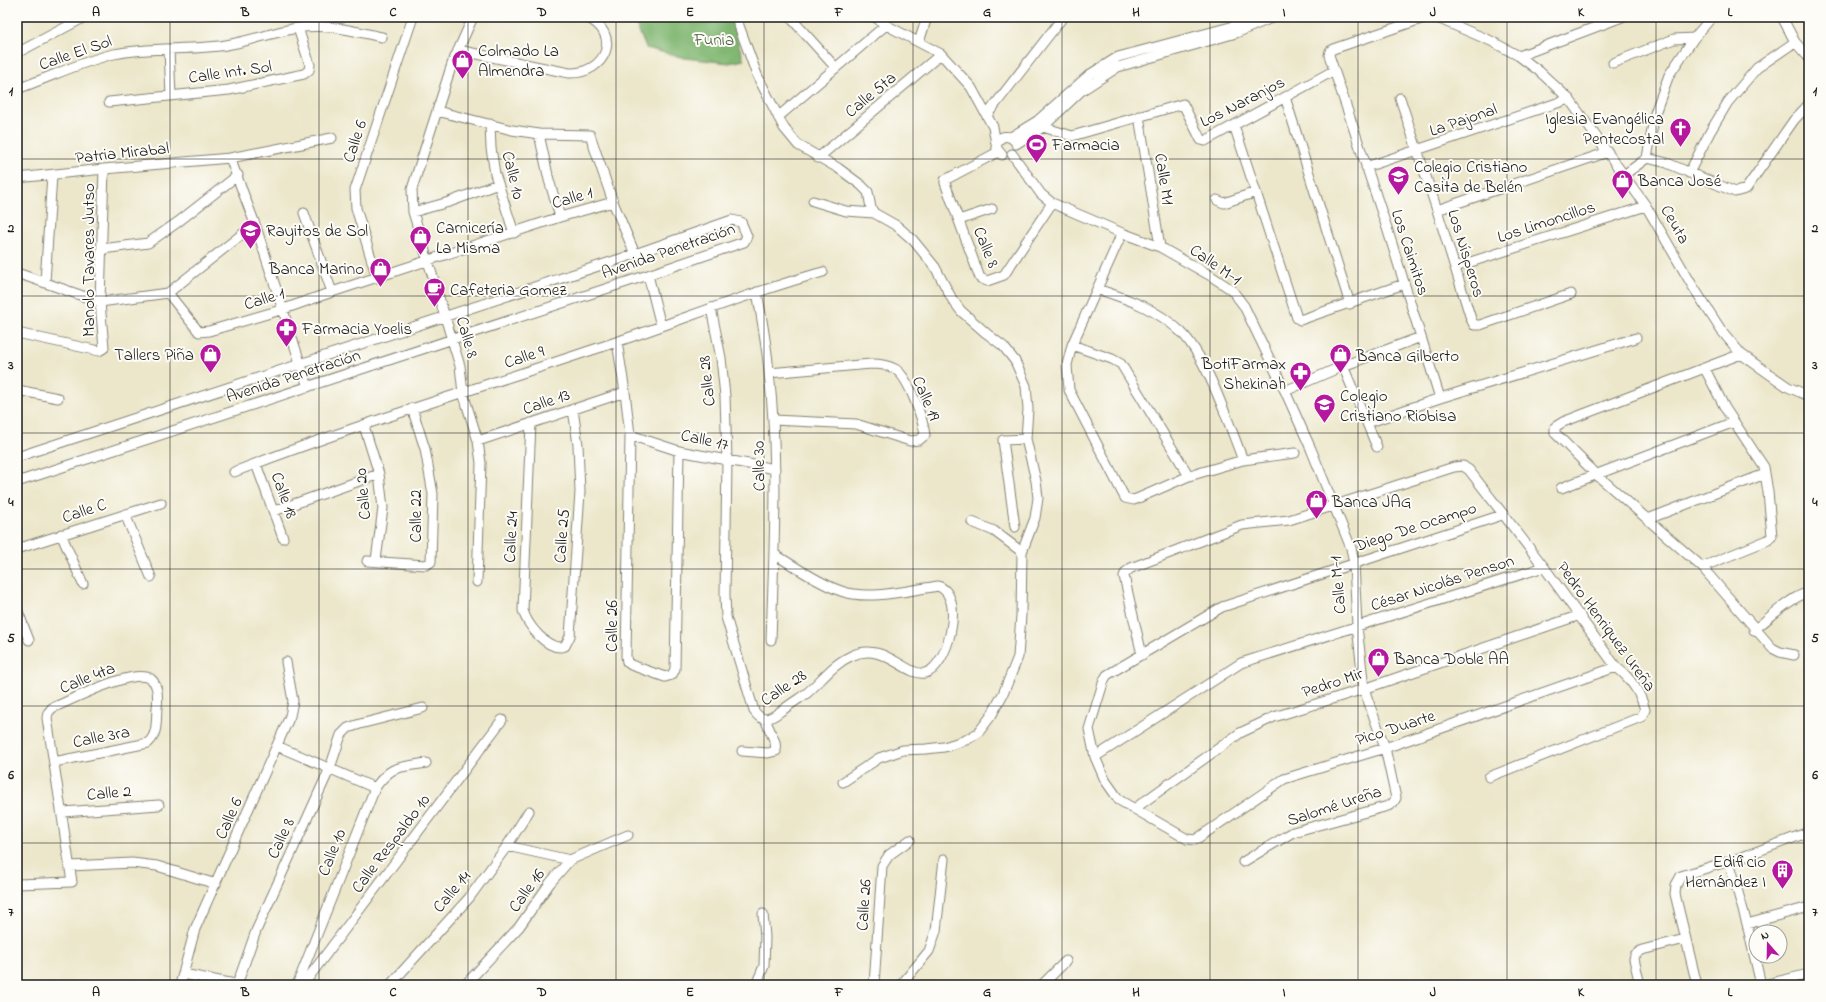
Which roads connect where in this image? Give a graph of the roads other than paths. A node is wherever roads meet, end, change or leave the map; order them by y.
1 (85, 17) edge
2 (413, 17) edge
3 (473, 17) edge
4 (586, 17) edge
5 (737, 17) edge
6 (790, 17) edge
7 (875, 17) edge
8 (927, 17) edge
9 (1063, 17) edge
10 (1256, 17) edge
11 (1274, 17) edge
12 (1427, 17) edge
13 (1435, 17) edge
14 (1622, 17) edge
15 (1712, 17) edge
16 (1782, 17) edge
17 (886, 25) junction
18 (298, 28) junction
19 (382, 37) dead end
20 (1694, 38) junction
21 (919, 42) junction
22 (1795, 42) junction
23 (169, 50) junction
24 (458, 50) junction
25 (17, 53) edge
26 (941, 54) junction
27 (1519, 56) junction
28 (1809, 58) edge
29 (1613, 63) dead end
30 (836, 68) junction
31 (1333, 71) junction
32 (17, 88) edge
33 (171, 96) junction
34 (1285, 97) junction
35 (1400, 98) dead end
36 (1569, 99) junction
37 (109, 102) dead end
38 (1809, 104) edge
39 (437, 112) junction
40 (987, 115) junction
41 (1139, 116) junction
42 (778, 117) junction
43 (490, 124) junction
44 (1234, 125) junction
45 (993, 127) junction
46 (1043, 127) junction
47 (539, 134) junction
48 (332, 138) dead end
49 (1012, 139) junction
50 (998, 148) junction
51 (1418, 151) junction
52 (1608, 152) junction
53 (1012, 154) junction
54 (230, 158) junction
55 (818, 158) junction
56 (1647, 158) junction
57 (1366, 167) junction
58 (104, 169) junction
59 (1689, 172) junction
60 (52, 175) junction
61 (238, 175) junction
62 (1624, 175) junction
63 (17, 178) edge
64 (498, 184) junction
65 (1256, 192) junction
66 (1217, 200) dead end
67 (812, 201) dead end
68 (613, 202) junction
69 (1052, 203) junction
70 (1646, 206) junction
71 (992, 209) dead end
72 (1437, 210) junction
73 (413, 212) junction
74 (304, 213) dead end
75 (874, 213) junction
76 (560, 217) junction
77 (959, 220) junction
78 (255, 224) junction
79 (514, 233) junction
80 (1122, 233) junction
81 (1160, 247) junction
82 (102, 249) junction
83 (635, 254) junction
84 (428, 261) junction
85 (1454, 267) junction
86 (823, 272) dead end
87 (17, 273) edge
88 (648, 275) junction
89 (377, 278) junction
90 (45, 282) junction
91 (1404, 284) junction
92 (1097, 289) junction
93 (332, 292) junction
94 (757, 292) junction
95 (168, 293) junction
96 (1570, 294) dead end
97 (100, 302) junction
98 (1350, 304) junction
99 (711, 308) junction
100 (284, 309) junction
101 (445, 316) junction
102 (661, 326) junction
103 (17, 333) edge
104 (1421, 337) junction
105 (1636, 338) dead end
106 (452, 340) junction
107 (617, 342) junction
108 (1072, 345) junction
109 (1741, 354) junction
110 (302, 364) junction
111 (1343, 366) junction
112 (1705, 369) junction
113 (769, 373) junction
114 (308, 387) junction
115 (17, 390) edge
116 (1285, 391) junction
117 (625, 392) junction
118 (463, 393) junction
119 (1809, 396) edge
120 (58, 398) dead end
121 (1440, 398) junction
122 (412, 408) junction
123 (573, 409) junction
124 (773, 420) junction
125 (1734, 422) junction
126 (530, 423) junction
127 (1367, 423) junction
128 (364, 426) junction
129 (630, 435) junction
130 (1026, 439) junction
131 (478, 441) junction
132 (1377, 447) dead end
133 (679, 452) junction
134 (1296, 453) dead end
135 (17, 457) edge
136 (727, 460) junction
137 (1243, 460) junction
138 (256, 464) junction
139 (775, 469) junction
140 (234, 472) dead end
141 (379, 474) junction
142 (1766, 474) junction
143 (1597, 475) junction
144 (1189, 476) junction
145 (17, 482) edge
146 (1561, 488) dead end
147 (161, 503) dead end
148 (1334, 504) junction
149 (274, 511) junction
150 (125, 514) junction
151 (1502, 515) junction
152 (1648, 519) junction
153 (972, 522) dead end
154 (1015, 527) dead end
155 (61, 534) junction
156 (283, 538) dead end
157 (17, 549) edge
158 (1022, 552) junction
159 (774, 554) junction
160 (372, 561) joint
161 (1354, 563) junction
162 (1544, 566) junction
163 (1702, 566) junction
164 (151, 577) dead end
165 (477, 582) dead end
166 (83, 584) dead end
167 (1809, 592) edge
168 (17, 609) edge
169 (1580, 615) junction
170 (1357, 626) junction
171 (1754, 630) junction
172 (29, 640) dead end
173 (771, 640) dead end
174 (548, 644) joint
175 (1142, 655) junction
176 (1794, 655) dead end
177 (286, 662) dead end
178 (1616, 667) junction
179 (1364, 689) junction
180 (423, 708) dead end
181 (765, 719) junction
182 (502, 720) dead end
183 (153, 739) joint
184 (277, 746) junction
185 (1385, 748) junction
186 (742, 750) dead end
187 (1095, 757) junction
188 (54, 762) junction
189 (426, 763) dead end
190 (330, 768) junction
191 (1490, 777) dead end
192 (843, 782) dead end
193 (375, 788) junction
194 (1393, 803) joint
195 (159, 805) dead end
196 (1134, 809) junction
197 (529, 811) dead end
198 (62, 812) junction
199 (1809, 832) edge
200 (628, 836) dead end
201 (910, 840) dead end
202 (1195, 840) joint
203 (507, 846) junction
204 (944, 859) dead end
205 (570, 860) junction
206 (1728, 861) junction
207 (1243, 862) dead end
208 (70, 866) junction
209 (17, 884) edge
210 (216, 884) junction
211 (1809, 907) edge
212 (763, 914) dead end
213 (1747, 924) junction
214 (1685, 939) junction
215 (1066, 961) dead end
216 (183, 974) junction
217 (1809, 974) edge
218 (180, 985) edge
219 (297, 985) edge
220 (303, 985) edge
221 (390, 985) edge
222 (465, 985) edge
223 (756, 985) edge
224 (874, 985) edge
225 (901, 985) edge
226 (1042, 985) edge
227 (1640, 985) edge
228 (1697, 985) edge
229 (1762, 985) edge

1 - 25 street
2 - 89 street, Calle 6
3 - 24 street, Calle 8
4 - 24 street
5 - 42 street
6 - 30 street
7 - 17 street
8 - 21 street
9 - 40 street
10 - 49 street
11 - 46 street
12 - 31 street, Los Caimitos
13 - 27 street, Ceuta
14 - 27 street
15 - 20 street
16 - 22 street
17 - 21 street
17 - 30 street
18 - 19 street, Calle El Sol
18 - 23 street, Calle El Sol
18 - 33 street, Calle Int. Sol
20 - 29 street
20 - 56 street
21 - 26 street
22 - 28 street
22 - 59 street
23 - 32 street, Calle El Sol
23 - 33 street
24 - 39 street, Calle 8
26 - 40 street
26 - 55 street, Calle 5ta
27 - 36 street, Ceuta
30 - 42 street
31 - 34 street, Los Naranjos
31 - 57 street, Los Caimitos
33 - 37 street, Calle Int. Sol
34 - 44 street, Los Naranjos
34 - 98 street
35 - 51 street, Los Nísperos
36 - 51 street, La Pajonal
36 - 52 street, Ceuta
38 - 59 street
39 - 43 street
39 - 73 street, Calle 8
40 - 45 street
41 - 44 street, Los Naranjos
41 - 46 street
41 - 81 street, Calle M1
42 - 55 street
43 - 47 street
43 - 64 street, Calle 10
44 - 65 street
45 - 49 street
45 - 50 street
46 - 49 street
47 - 68 street
47 - 76 street
48 - 54 street, Patria Mirabal
49 - 50 street
49 - 53 street
50 - 53 street
50 - 77 street, Calle 8
51 - 57 street, La Pajonal
51 - 72 street, Los Nísperos
52 - 62 street, Ceuta
52 - 72 street
53 - 69 street, Calle M-1
54 - 58 street, Patria Mirabal
54 - 61 street
55 - 75 street
56 - 59 street
56 - 62 street
57 - 91 street, Los Caimitos
58 - 60 street, Patria Mirabal
58 - 82 street, Manolo Tavares Jutso
60 - 63 street, Patria Mirabal
60 - 90 street
61 - 78 street
61 - 82 street
62 - 70 street, Ceuta
64 - 73 street
64 - 79 street, Calle 10
65 - 66 street
65 - 98 street
67 - 75 street
68 - 76 street, Calle 1
68 - 83 street
69 - 77 street, Calle 8
69 - 80 street, Calle M-1
70 - 85 street, Los Limoncillos
70 - 109 street, Ceuta
71 - 77 street
72 - 85 street, Los Nísperos
73 - 84 street, Calle 8
74 - 93 street
75 - 130 street
76 - 79 street, Calle 1
78 - 95 street
78 - 100 street
79 - 84 street, Calle 1
80 - 81 street, Calle M-1
80 - 92 street
81 - 116 street, Calle M-1
82 - 97 street, Manolo Tavares Jutso
83 - 88 street, Avenida Penetración
83 - 101 street, Avenida Penetración
84 - 89 street, Calle 1
84 - 101 street, Calle 8
85 - 96 street, Los Nísperos
86 - 94 street, Calle 9
87 - 90 street
88 - 102 street
88 - 106 street, Avenida Penetración
89 - 93 street, Calle 1
90 - 97 street
91 - 98 street
91 - 104 street, Los Caimitos
92 - 108 street
92 - 137 street
93 - 100 street, Calle 1
94 - 99 street, Calle 9
94 - 113 street, Calle 30
95 - 97 street
95 - 100 street, Calle 1
97 - 103 street, Manolo Tavares Jutso
99 - 102 street, Calle 9
99 - 136 street, Calle 28
100 - 110 street
101 - 106 street, Calle 8
101 - 110 street, Avenida Penetración
102 - 107 street, Calle 9
104 - 111 street
104 - 121 street, Los Caimitos
105 - 121 street
106 - 114 street, Avenida Penetración
106 - 118 street, Calle 8
107 - 117 street, Calle 26
107 - 118 street, Calle 9
108 - 144 street
108 - 144 street
109 - 112 street
109 - 119 street, Ceuta
110 - 114 street
110 - 135 street, Avenida Penetración
111 - 116 street
111 - 127 street
112 - 125 street
112 - 143 street
113 - 124 street, Calle 30
113 - 124 street, Calle 19
114 - 145 street, Avenida Penetración
115 - 120 street
116 - 148 street, Calle M-1
117 - 123 street, Calle 13
117 - 129 street, Calle 26
118 - 122 street, Calle 9
118 - 131 street, Calle 8
121 - 127 street
122 - 128 street, Calle 9
122 - 160 street, Calle 22
123 - 126 street, Calle 13
123 - 174 street, Calle 25
124 - 139 street, Calle 30
125 - 142 street
125 - 143 street
126 - 131 street, Calle 13
126 - 174 street, Calle 24
127 - 132 street
128 - 138 street, Calle 9
128 - 141 street, Calle 20
129 - 133 street, Calle 17
129 - 133 street, Calle 26
130 - 154 street
130 - 158 street
131 - 165 street, Calle 8
133 - 136 street, Calle 17
134 - 137 street
136 - 139 street, Calle 17
136 - 181 street, Calle 28
137 - 144 street
138 - 140 street, Calle 9
138 - 149 street, Calle 18
139 - 159 street, Calle 30
141 - 149 street
141 - 160 street, Calle 20
142 - 152 street
142 - 163 street
143 - 146 street
143 - 152 street
147 - 150 street, Calle C
148 - 151 street, Pedro Henriquez Ureña
148 - 161 street, Calle M-1
148 - 175 street
149 - 156 street, Calle 18
150 - 155 street, Calle C
150 - 164 street
151 - 161 street, Diego De Ocampo
151 - 162 street, Pedro Henriquez Ureña
152 - 163 street
153 - 158 street
155 - 157 street, Calle C
155 - 166 street
158 - 192 street
159 - 173 street, Calle 30
159 - 181 street, Calle 28
161 - 170 street, Calle M-1
161 - 175 street, Diego De Ocampo
162 - 169 street, Pedro Henriquez Ureña
162 - 170 street, César Nicolás Penson
163 - 171 street
167 - 171 street
168 - 172 street
169 - 178 street, Pedro Henriquez Ureña
169 - 179 street, Pedro Mir
170 - 179 street, Calle M-1
170 - 187 street, César Nicolás Penson
171 - 176 street
175 - 187 street, Diego De Ocampo
177 - 184 street, Calle 6
178 - 185 street, Pico Duarte
178 - 191 street, Pedro Henriquez Ureña
179 - 185 street, Calle M-1
179 - 196 street, Pedro Mir
180 - 190 street, Calle 8
181 - 186 street
182 - 220 street, Calle Respaldo 10
183 - 188 street, Calle 3ra
183 - 188 street, Calle 4ta
184 - 190 street
184 - 210 street, Calle 6
185 - 194 street, Calle M-1
185 - 202 street, Pico Duarte
187 - 196 street, Diego De Ocampo
188 - 198 street
189 - 193 street, Calle 10
190 - 193 street
190 - 216 street, Calle 8
193 - 219 street, Calle 10
194 - 207 street, Salomé Ureña
195 - 198 street, Calle 2
196 - 202 street, Diego De Ocampo
197 - 203 street, Calle 14
198 - 208 street
199 - 206 street
200 - 205 street, Calle 16
201 - 224 street, Calle 26
203 - 205 street
203 - 221 street, Calle 14
204 - 225 street
205 - 222 street, Calle 16
206 - 213 street
206 - 214 street
208 - 209 street
208 - 210 street
210 - 216 street, Calle 6
211 - 213 street
212 - 223 street
213 - 229 street
214 - 227 street
214 - 228 street
215 - 226 street
216 - 218 street, Calle 6
217 - 229 street

